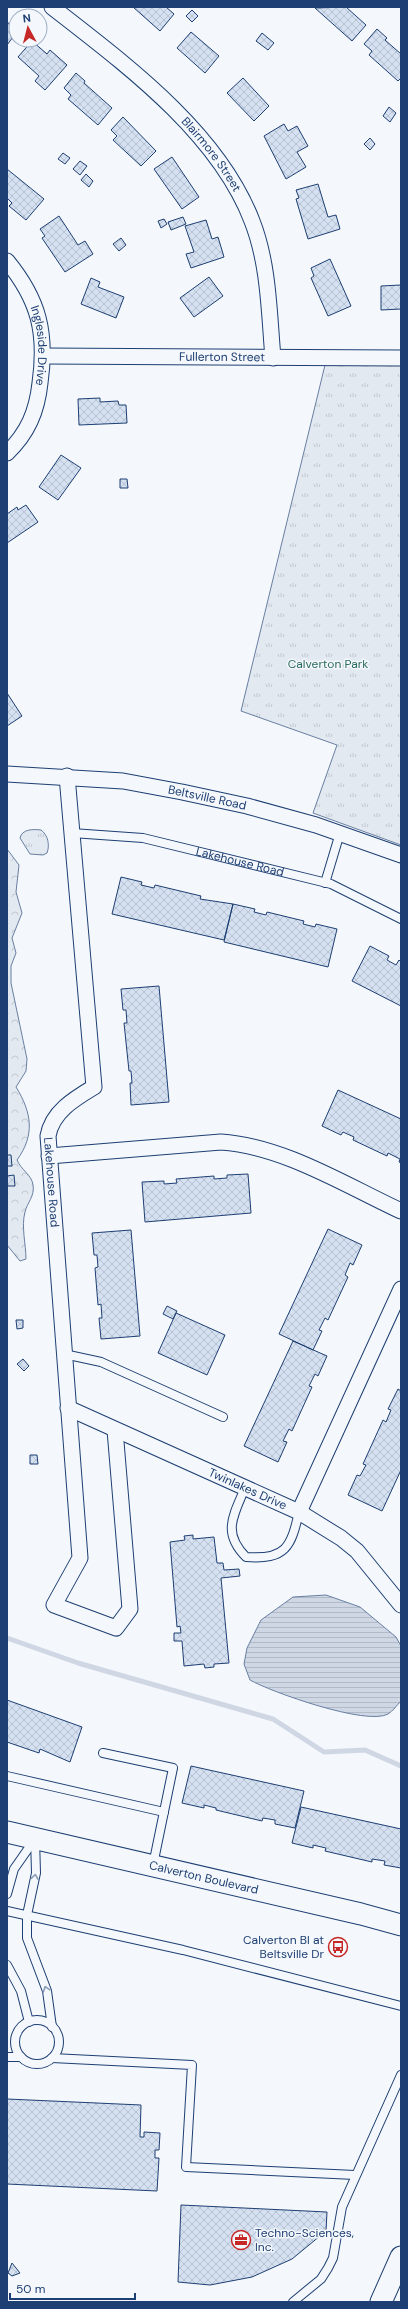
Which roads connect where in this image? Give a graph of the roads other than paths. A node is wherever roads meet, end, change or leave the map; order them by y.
1 (52, 7) edge
2 (7, 261) edge
3 (44, 356) junction
4 (273, 358) junction
5 (401, 358) edge
6 (7, 453) edge
7 (7, 774) edge
8 (67, 776) junction
9 (72, 833) junction
10 (340, 833) junction
11 (401, 855) edge
12 (325, 883) junction
13 (401, 919) edge
14 (49, 1156) junction
15 (401, 1211) edge
16 (401, 1289) edge
17 (64, 1354) junction
18 (68, 1408) junction
19 (223, 1417) dead end
20 (115, 1430) junction
21 (245, 1488) junction
22 (299, 1512) junction
23 (401, 1605) edge
24 (103, 1753) dead end
25 (7, 1776) edge
26 (164, 1812) junction
27 (7, 1832) edge
28 (35, 1838) junction
29 (153, 1866) junction
30 (7, 1894) edge
31 (7, 1911) edge
32 (27, 1915) junction
33 (401, 1925) edge
34 (7, 1965) edge
35 (401, 2006) edge
36 (29, 2022) junction
37 (52, 2027) junction
38 (7, 2057) edge
39 (21, 2057) junction
40 (52, 2058) junction
41 (401, 2075) edge
42 (355, 2175) junction
43 (401, 2257) edge
44 (293, 2302) edge
45 (381, 2302) edge

1 - 4 street, Blairmore Street
2 - 3 street, Ingleside Drive
3 - 4 street, Fullerton Street
3 - 6 street, Ingleside Drive
4 - 5 street, Fullerton Street
7 - 8 street, Beltsville Road
8 - 9 street, Lakehouse Road
8 - 10 street, Beltsville Road
9 - 12 lane, Lakehouse Road
9 - 14 street, Lakehouse Road
10 - 11 street, Beltsville Road
10 - 12 lane
12 - 13 lane, Lakehouse Road
14 - 15 street
14 - 17 street, Lakehouse Road
16 - 22 street
17 - 18 street, Lakehouse Road
17 - 19 lane
18 - 20 street, Twinlakes Drive
18 - 20 street, Lakehouse Road
20 - 21 street, Twinlakes Drive
21 - 22 street, Twinlakes Drive
21 - 22 lane
22 - 23 street, Twinlakes Drive
24 - 26 lane
25 - 26 lane
26 - 29 lane
27 - 28 street, Calverton Boulevard
28 - 29 street, Calverton Boulevard
28 - 30 lane
32 -> 28 lane
29 - 33 street, Calverton Boulevard
31 - 32 lane
32 - 35 lane
37 -> 32 lane
34 - 36 lane
36 - 37 lane
36 - 39 lane
37 - 40 lane
38 - 39 lane
39 - 40 lane
40 - 42 lane
41 - 42 lane
42 - 44 lane
43 - 45 street

